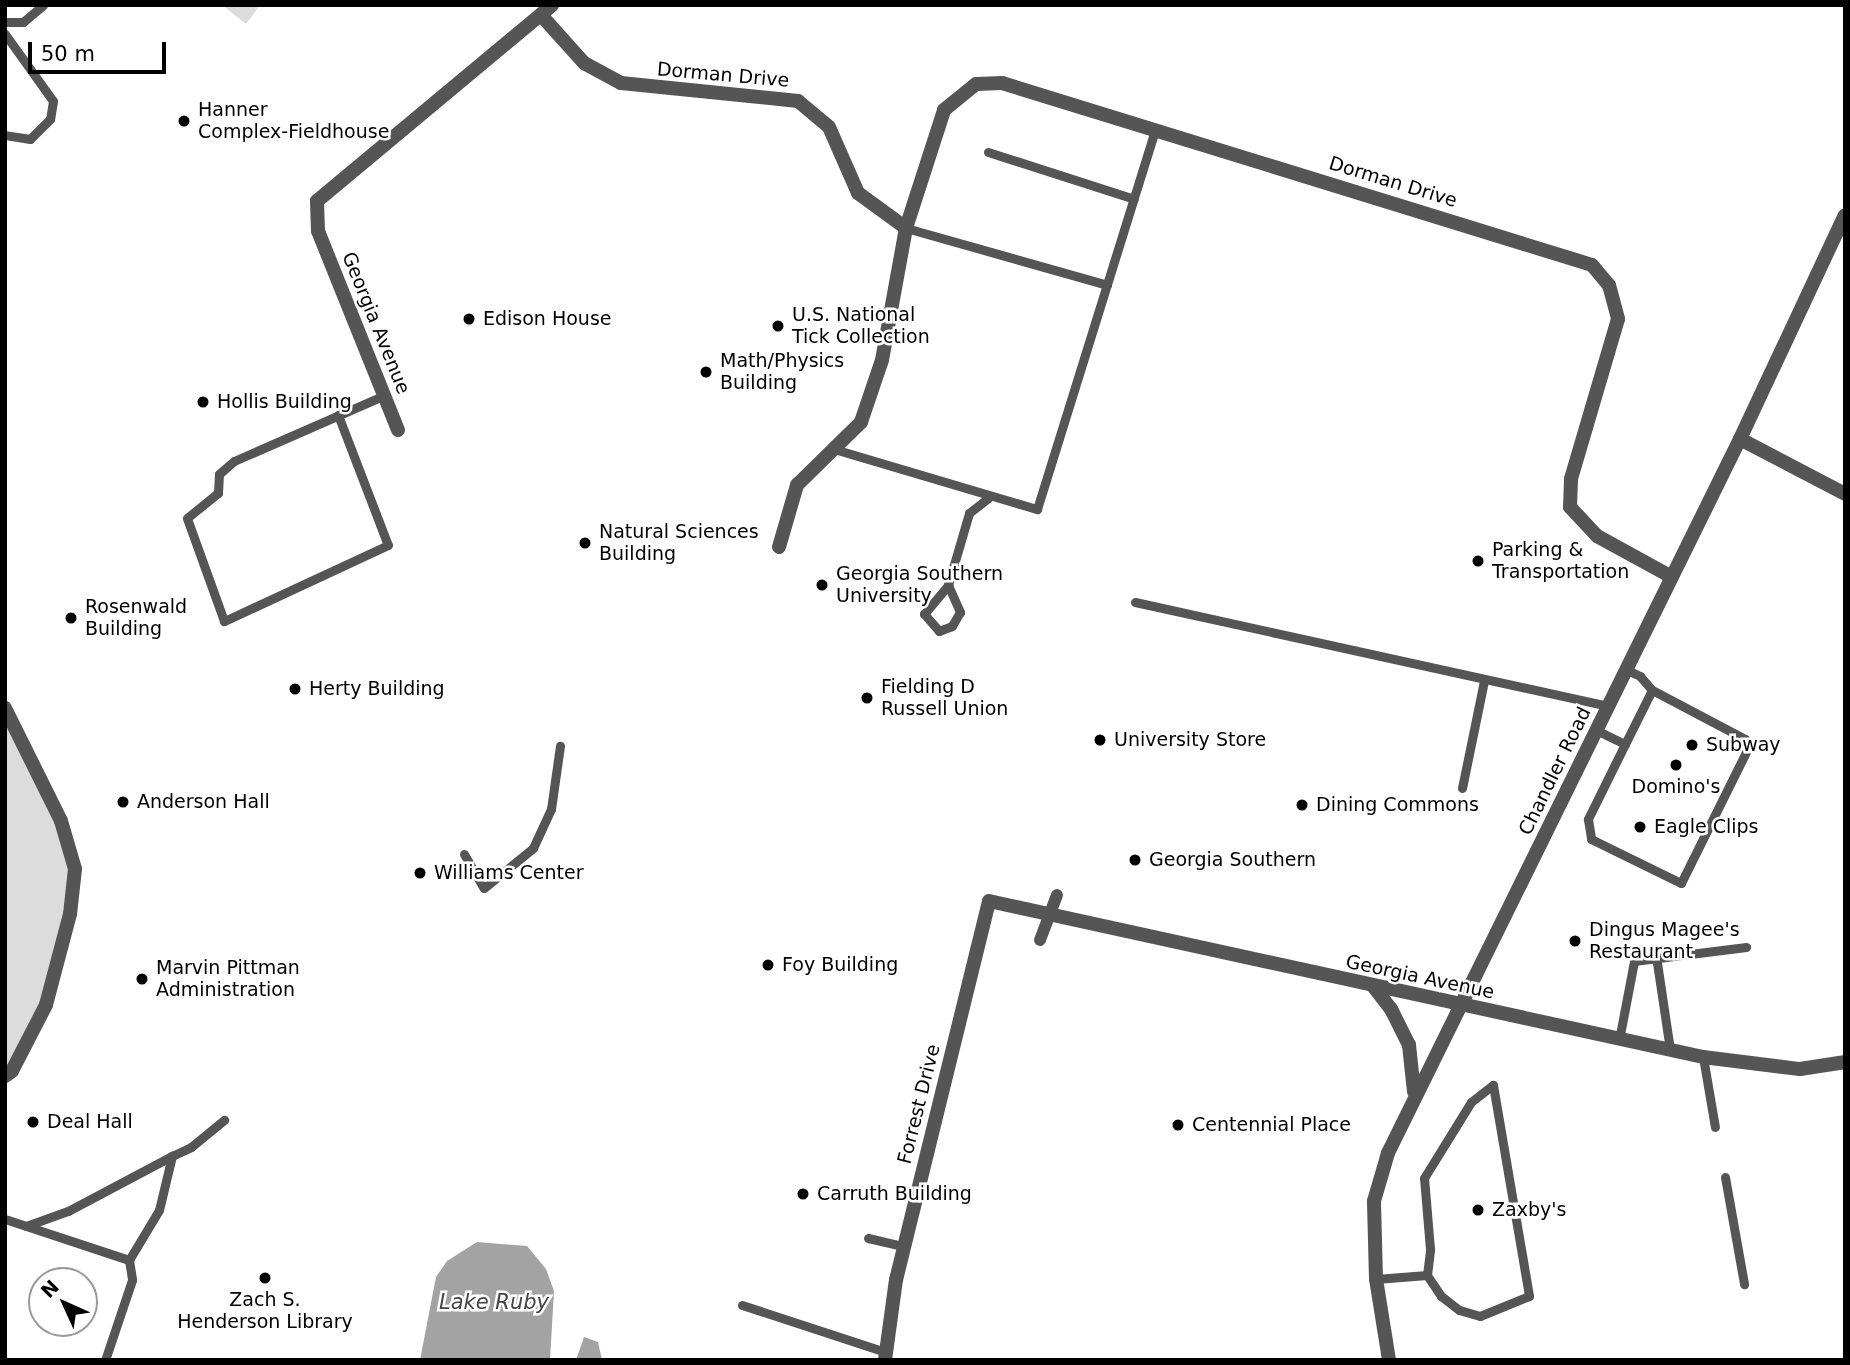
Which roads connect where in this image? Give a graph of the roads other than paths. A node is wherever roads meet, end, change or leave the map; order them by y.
1 (43, 5) edge
2 (552, 5) edge
3 (537, 10) edge
4 (5, 22) edge
5 (5, 34) edge
6 (1155, 131) junction
7 (5, 135) edge
8 (988, 152) dead end
9 (1134, 199) junction
10 (1845, 215) edge
11 (906, 228) junction
12 (1107, 285) junction
13 (385, 395) junction
14 (338, 415) junction
15 (398, 430) dead end
16 (1740, 439) junction
17 (834, 449) junction
18 (1845, 494) edge
19 (988, 498) junction
20 (779, 547) dead end
21 (1670, 576) junction
22 (948, 585) junction
23 (1135, 602) dead end
24 (1625, 669) junction
25 (1484, 681) junction
26 (1652, 690) junction
27 (1607, 706) junction
28 (5, 708) edge
29 (1595, 730) junction
30 (1625, 744) junction
31 (560, 746) dead end
32 (1462, 788) dead end
33 (464, 854) dead end
34 (1056, 895) dead end
35 (989, 901) joint
36 (1049, 914) junction
37 (1040, 940) dead end
38 (1746, 947) dead end
39 (1656, 956) junction
40 (1373, 986) junction
41 (1462, 1006) junction
42 (1619, 1040) junction
43 (1671, 1050) junction
44 (1703, 1058) junction
45 (1845, 1062) edge
46 (5, 1076) edge
47 (1414, 1094) junction
48 (224, 1121) dead end
49 (1716, 1127) dead end
50 (172, 1156) junction
51 (1724, 1177) dead end
52 (5, 1219) edge
53 (26, 1226) junction
54 (868, 1238) dead end
55 (904, 1246) junction
56 (129, 1260) junction
57 (1427, 1275) junction
58 (1376, 1279) junction
59 (1744, 1284) dead end
60 (742, 1305) dead end
61 (885, 1356) edge
62 (105, 1360) edge
63 (1389, 1360) edge

1 - 4 lane
2 - 3 street
3 - 11 street, Dorman Drive
3 - 13 street, Georgia Avenue
5 - 7 lane
6 - 9 lane
6 - 11 street, Dorman Drive
6 - 21 street, Dorman Drive
8 - 9 lane
9 - 12 lane
10 - 16 street, Chandler Road
11 - 12 lane
11 - 17 street, Dorman Drive
12 - 19 lane
13 - 14 lane
13 - 15 street, Georgia Avenue
14 - 14 lane
16 - 18 street
16 - 21 street, Chandler Road
17 - 19 lane
17 - 20 street, Dorman Drive
19 - 22 lane
21 - 24 street, Chandler Road
22 - 22 lane
23 - 25 lane
24 - 26 lane
24 - 27 street, Chandler Road
25 - 27 lane
25 - 32 lane
26 - 30 lane
26 - 30 lane
27 - 29 street, Chandler Road
28 - 46 street
29 - 30 lane
29 - 41 street, Chandler Road
31 - 33 lane
34 - 36 street
35 - 36 street, Georgia Avenue
35 - 55 street, Forrest Drive
36 - 37 street
36 - 40 street, Georgia Avenue
38 - 39 lane
39 - 42 lane
39 - 43 lane
40 - 41 street, Georgia Avenue
40 - 47 street
41 - 42 street, Georgia Avenue
41 - 47 street, Chandler Road
42 - 43 street, Georgia Avenue
43 - 44 street, Georgia Avenue
44 - 45 street, Georgia Avenue
44 - 49 lane
47 - 58 street, Chandler Road
48 - 50 lane
50 - 53 lane
50 - 56 lane
51 - 59 lane
52 - 53 lane
53 - 56 lane
54 - 55 lane
55 - 61 street, Forrest Drive
56 - 62 lane
57 - 57 lane
57 - 58 lane
58 - 63 street, Chandler Road
60 - 61 lane

